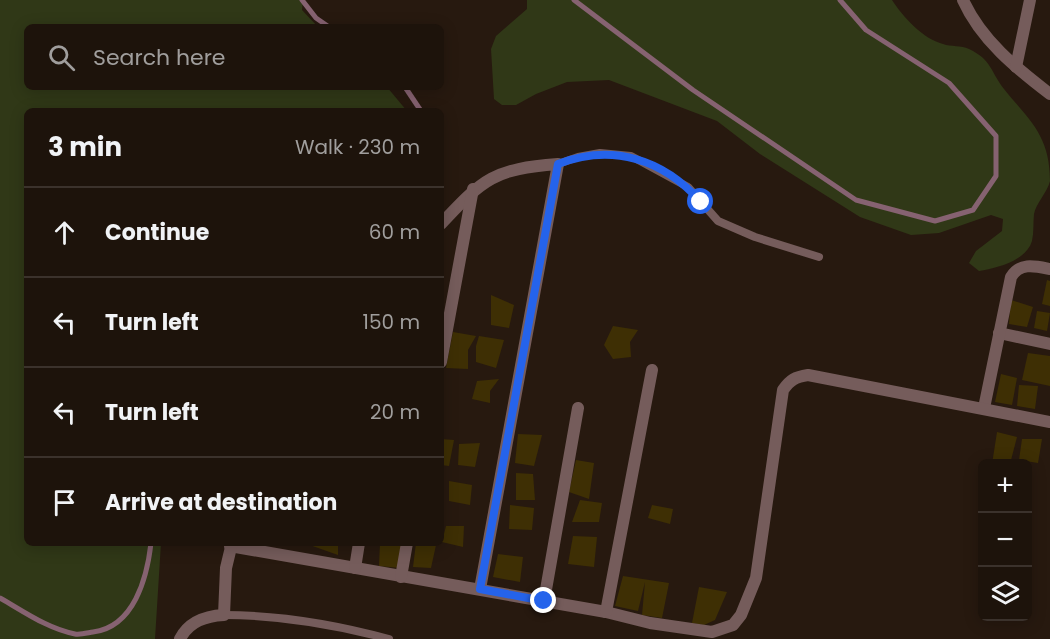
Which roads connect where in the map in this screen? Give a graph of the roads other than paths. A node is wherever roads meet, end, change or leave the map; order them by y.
1 (963, 0) edge
2 (1030, 0) edge
3 (1016, 67) junction
4 (1050, 94) edge
5 (558, 164) junction
6 (473, 189) junction
7 (444, 221) edge
8 (819, 257) dead end
9 (1050, 269) edge
10 (999, 333) junction
11 (1050, 344) edge
12 (444, 346) edge
13 (652, 370) dead end
14 (578, 408) dead end
15 (984, 408) junction
16 (1050, 422) edge
17 (231, 546) edge
18 (236, 546) edge
19 (359, 546) edge
20 (406, 546) edge
21 (356, 568) junction
22 (401, 577) junction
23 (480, 589) junction
24 (544, 601) junction
25 (606, 612) junction
26 (224, 615) junction
27 (180, 639) edge
28 (389, 639) edge

1 - 3 street
2 - 3 street
3 - 4 street
5 - 6 street
5 - 8 lane
5 - 23 street
6 - 7 street
6 - 12 street
9 - 10 street
10 - 11 street
10 - 15 street
13 - 25 street
14 - 24 street
15 - 16 street
15 - 25 street
17 - 26 street
18 - 21 street
19 - 21 street
20 - 22 street
21 - 22 street
22 - 23 street
23 - 24 street
24 - 25 street
26 - 27 street
26 - 28 lane

